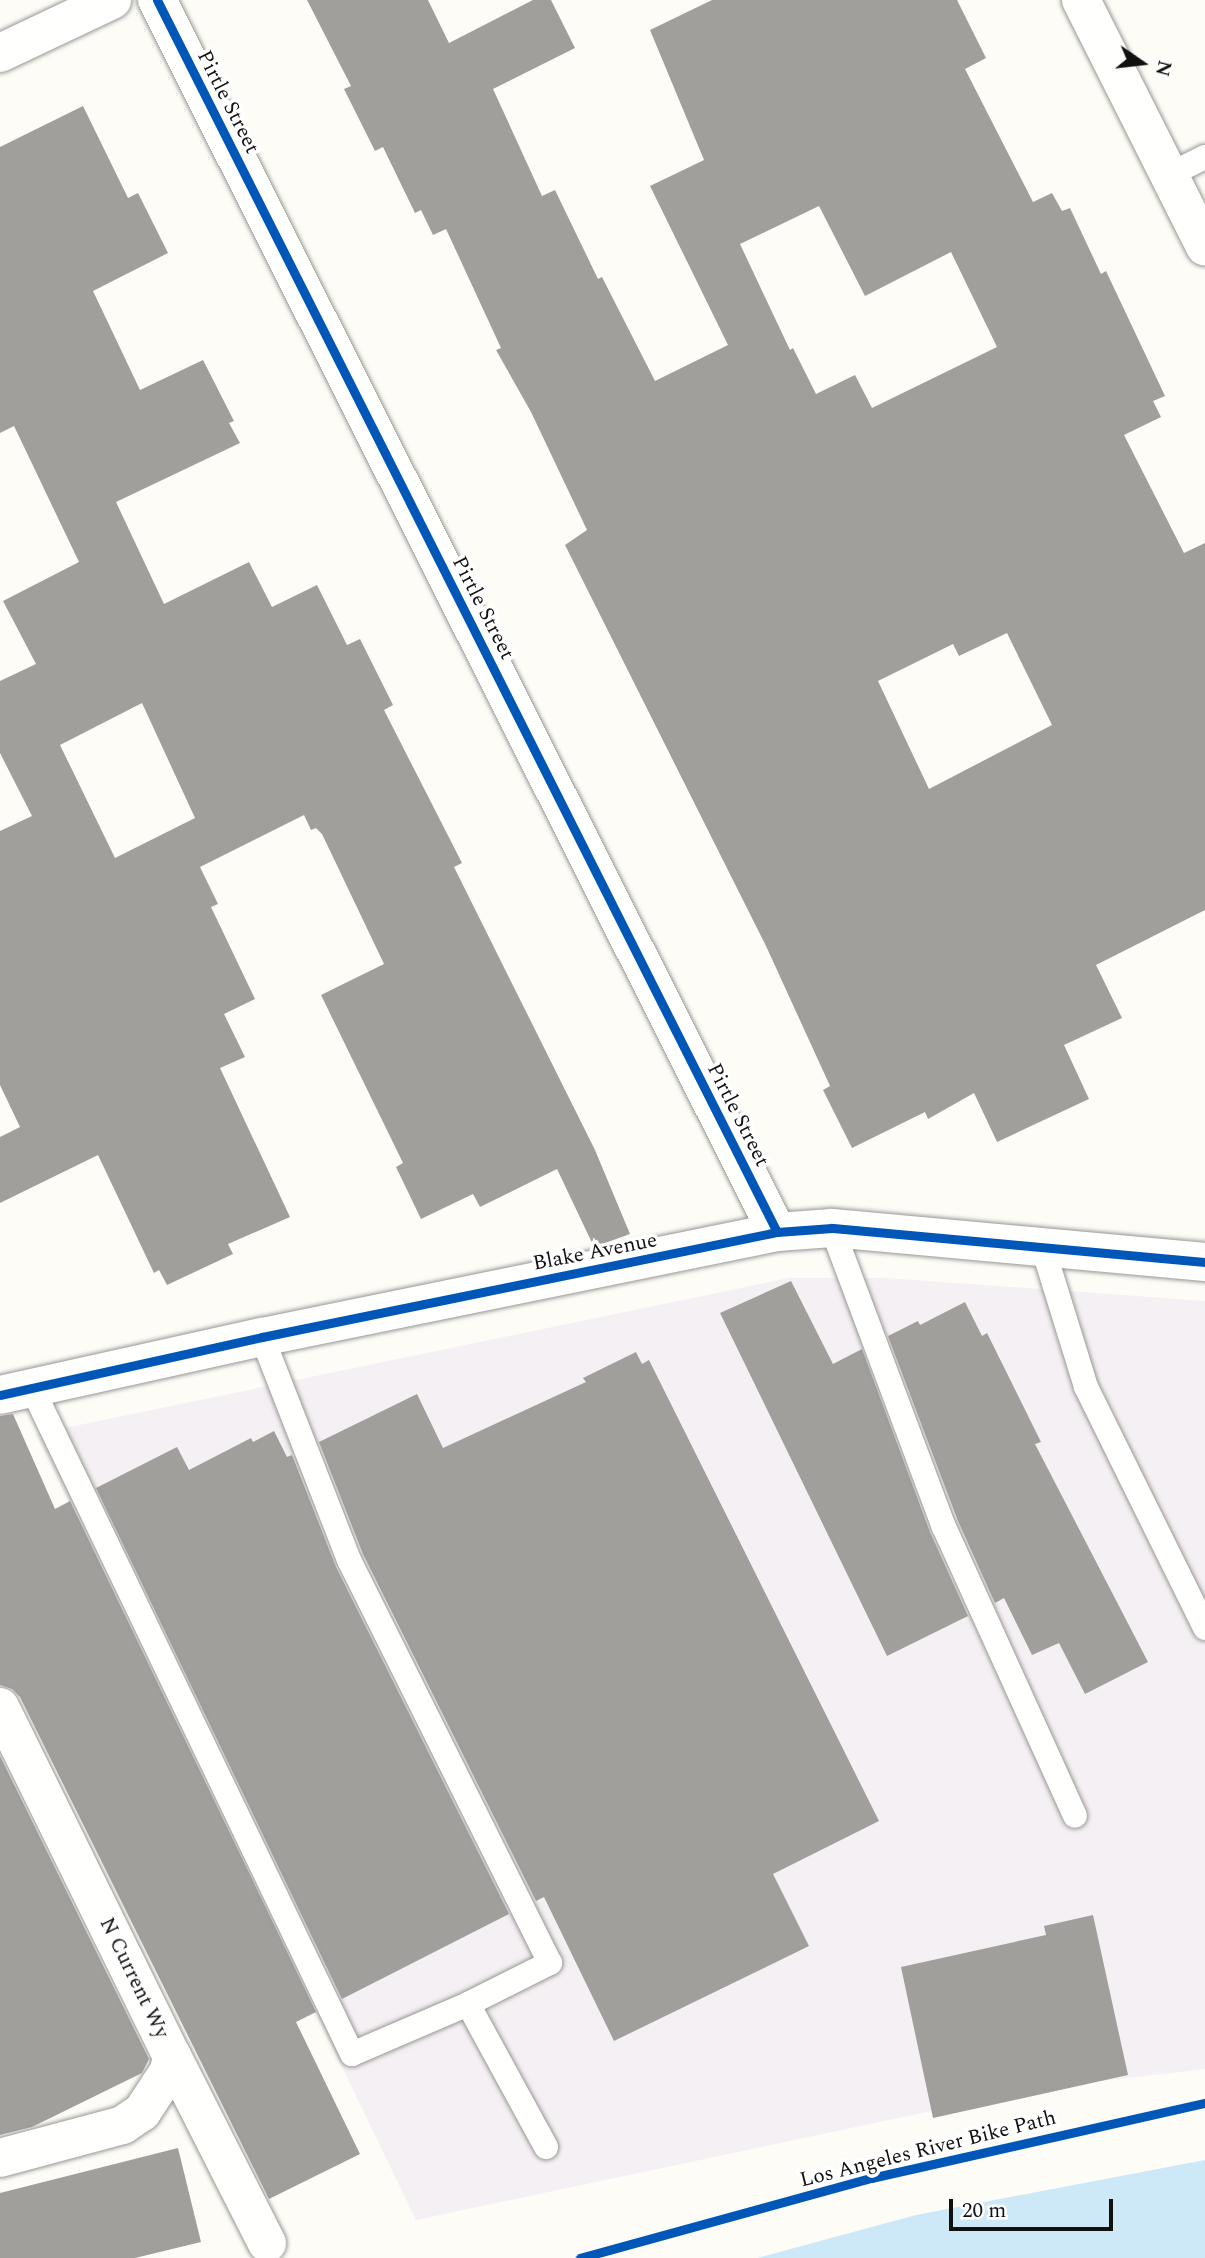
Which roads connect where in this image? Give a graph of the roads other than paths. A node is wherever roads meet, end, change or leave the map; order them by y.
1 (112, 0) edge
2 (157, 0) edge
3 (1081, 0) edge
4 (0, 53) edge
5 (1205, 157) edge
6 (1169, 175) junction
7 (1205, 247) edge
8 (832, 1228) junction
9 (777, 1232) junction
10 (1043, 1248) junction
11 (1205, 1262) edge
12 (262, 1337) junction
13 (16, 1391) edge
14 (1205, 1628) edge
15 (0, 1707) edge
16 (1075, 1816) dead end
17 (468, 2004) junction
18 (172, 2056) junction
19 (546, 2147) dead end
20 (0, 2158) edge
21 (267, 2243) dead end

1 - 4 street
2 - 9 street, Pirtle Street
3 - 6 street
5 - 6 lane
6 - 7 street
8 - 9 street, Blake Avenue
8 - 10 street, Blake Avenue
8 - 16 lane
9 - 12 street, Blake Avenue
10 - 11 street, Blake Avenue
10 - 14 lane
12 - 13 street, Blake Avenue
12 - 17 lane
13 - 17 lane
15 - 18 street, N Current Wy
17 - 19 lane
18 - 20 street, N Current Wy
18 - 21 street

